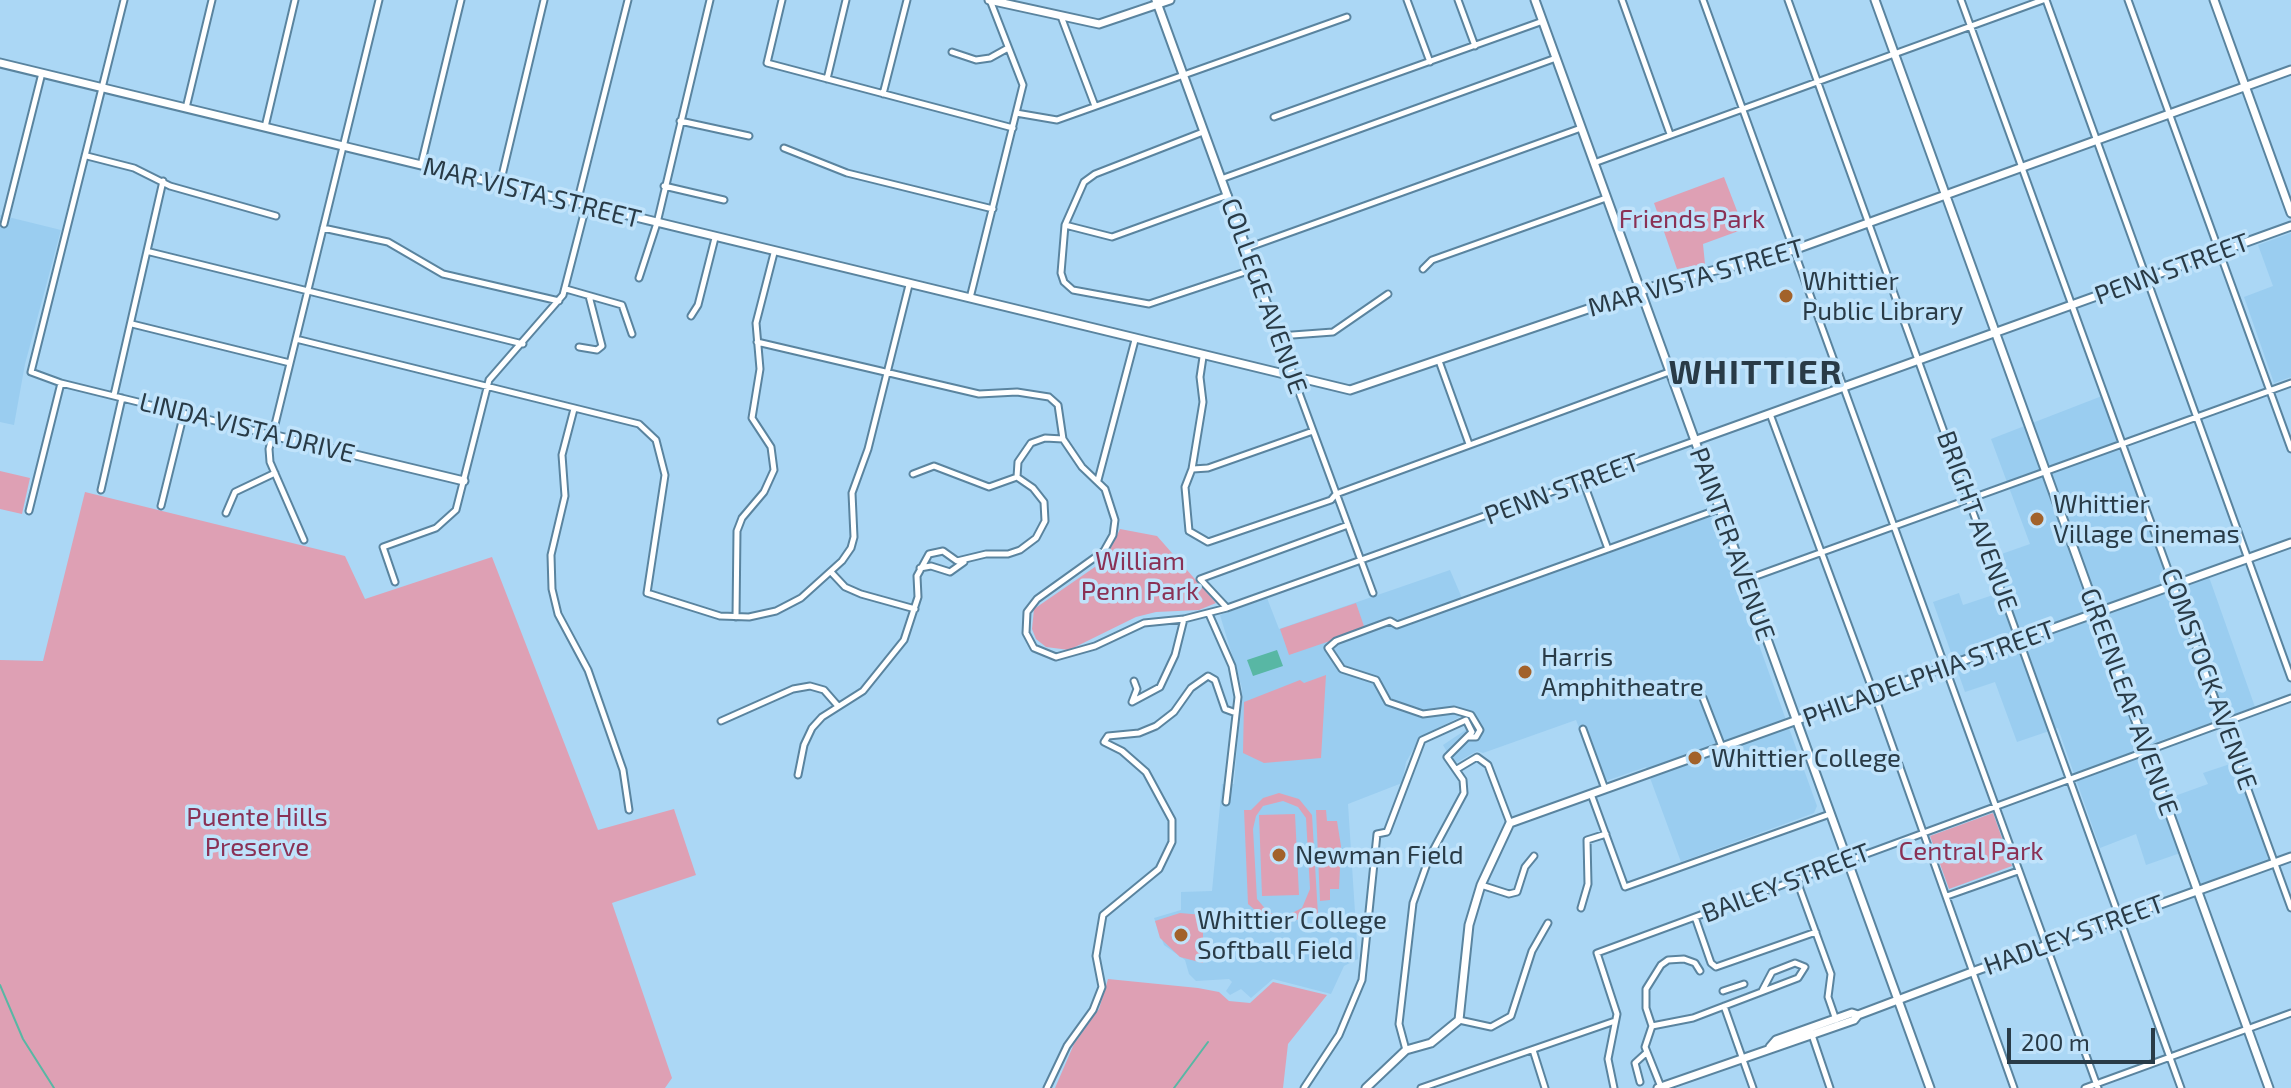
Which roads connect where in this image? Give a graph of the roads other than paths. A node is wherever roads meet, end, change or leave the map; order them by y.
1 (124, 0) edge
2 (212, 0) edge
3 (295, 0) edge
4 (379, 0) edge
5 (461, 0) edge
6 (544, 0) edge
7 (628, 0) edge
8 (710, 0) edge
9 (782, 0) edge
10 (846, 0) edge
11 (907, 0) edge
12 (990, 0) edge
13 (1170, 0) edge
14 (1407, 0) edge
15 (1458, 0) edge
16 (1535, 0) edge
17 (1622, 0) edge
18 (1703, 0) edge
19 (1788, 0) edge
20 (1875, 0) edge
21 (1961, 0) edge
22 (2044, 0) edge
23 (2128, 0) edge
24 (2214, 0) edge
25 (1156, 2) edge
26 (1347, 17) dead end
27 (1062, 19) junction
28 (1543, 21) junction
29 (1971, 26) junction
30 (1475, 46) junction
31 (1008, 48) junction
32 (952, 52) dead end
33 (1895, 53) junction
34 (1556, 58) junction
35 (1430, 62) junction
36 (0, 63) edge
37 (2291, 70) edge
38 (42, 73) junction
39 (1183, 75) junction
40 (827, 79) junction
41 (1818, 81) junction
42 (103, 87) junction
43 (2246, 87) junction
44 (883, 94) junction
45 (1095, 106) junction
46 (186, 108) junction
47 (1742, 109) junction
48 (1016, 113) junction
49 (2171, 114) junction
50 (1274, 117) dead end
51 (680, 121) junction
52 (265, 127) junction
53 (1013, 128) junction
54 (1581, 128) junction
55 (1203, 132) junction
56 (1670, 134) junction
57 (749, 136) dead end
58 (2097, 141) junction
59 (343, 146) junction
60 (784, 148) dead end
61 (87, 156) junction
62 (1594, 163) junction
63 (421, 165) junction
64 (2022, 168) junction
65 (1221, 179) junction
66 (163, 181) junction
67 (500, 184) junction
68 (664, 186) junction
69 (1228, 195) junction
70 (1946, 196) junction
71 (1606, 198) junction
72 (724, 200) dead end
73 (577, 204) junction
74 (586, 206) junction
75 (993, 209) junction
76 (2291, 213) edge
77 (276, 216) dead end
78 (657, 223) junction
79 (4, 224) dead end
80 (1869, 224) junction
81 (1065, 225) junction
82 (2291, 226) edge
83 (323, 228) junction
84 (715, 238) junction
85 (1247, 248) junction
86 (1793, 250) junction
87 (150, 252) junction
88 (2219, 252) junction
89 (774, 253) junction
90 (1254, 269) junction
91 (1423, 269) dead end
92 (639, 278) dead end
93 (2146, 278) junction
94 (909, 285) junction
95 (566, 289) junction
96 (308, 291) junction
97 (1640, 291) junction
98 (1388, 294) dead end
99 (589, 296) junction
100 (970, 299) junction
101 (559, 301) junction
102 (2072, 305) junction
103 (691, 316) dead end
104 (132, 324) junction
105 (1996, 332) junction
106 (632, 334) dead end
107 (1279, 336) junction
108 (296, 339) junction
109 (1135, 340) junction
110 (757, 342) junction
111 (523, 344) junction
112 (579, 347) dead end
113 (1203, 357) junction
114 (1919, 360) junction
115 (1439, 361) junction
116 (290, 363) junction
117 (1669, 372) junction
118 (887, 374) junction
119 (1294, 379) junction
120 (61, 383) junction
121 (2291, 383) edge
122 (487, 385) junction
123 (1843, 387) junction
124 (2270, 391) junction
125 (114, 395) junction
126 (122, 398) junction
127 (574, 409) junction
128 (184, 413) junction
129 (1770, 414) junction
130 (2196, 417) junction
131 (1313, 431) junction
132 (272, 435) junction
133 (1063, 439) junction
134 (1694, 441) junction
135 (2124, 443) junction
136 (1469, 444) junction
137 (2291, 449) edge
138 (1192, 469) junction
139 (2046, 472) junction
140 (275, 473) junction
141 (913, 474) dead end
142 (1017, 477) junction
143 (1098, 480) junction
144 (464, 481) junction
145 (1583, 481) junction
146 (101, 490) dead end
147 (1336, 494) junction
148 (1970, 499) junction
149 (161, 506) dead end
150 (1719, 509) junction
151 (29, 511) dead end
152 (226, 513) dead end
153 (1348, 525) junction
154 (1896, 526) junction
155 (304, 540) dead end
156 (2291, 543) edge
157 (1608, 549) junction
158 (1822, 553) junction
159 (2248, 558) junction
160 (968, 559) junction
161 (1361, 561) junction
162 (920, 568) junction
163 (831, 572) junction
164 (1745, 580) junction
165 (395, 582) dead end
166 (2175, 585) junction
167 (1373, 593) dead end
168 (1227, 608) junction
169 (915, 609) junction
170 (2097, 613) junction
171 (1209, 614) junction
172 (736, 617) junction
173 (1184, 619) junction
174 (2020, 641) junction
175 (1948, 667) junction
176 (2291, 678) edge
177 (1134, 681) dead end
178 (1874, 694) junction
179 (1703, 698) dead end
180 (2291, 698) edge
181 (838, 706) junction
182 (1236, 713) junction
183 (721, 721) dead end
184 (1797, 722) junction
185 (2225, 722) junction
186 (1583, 729) dead end
187 (1468, 737) junction
188 (1722, 747) junction
189 (2146, 749) junction
190 (1457, 769) junction
191 (798, 775) dead end
192 (2070, 778) junction
193 (1605, 789) junction
194 (1591, 794) junction
195 (1226, 802) dead end
196 (1996, 805) junction
197 (629, 810) dead end
198 (1830, 814) junction
199 (1510, 823) junction
200 (1923, 832) junction
201 (1606, 834) junction
202 (1534, 856) dead end
203 (2291, 857) edge
204 (1847, 860) junction
205 (2275, 863) junction
206 (2018, 871) junction
207 (1797, 881) junction
208 (1481, 885) junction
209 (2197, 891) junction
210 (1947, 896) junction
211 (1581, 908) dead end
212 (2291, 908) edge
213 (1695, 917) junction
214 (2119, 919) junction
215 (1548, 923) dead end
216 (1816, 932) junction
217 (2045, 947) junction
218 (1700, 971) dead end
219 (1972, 972) junction
220 (1744, 984) dead end
221 (1733, 988) junction
222 (1723, 991) dead end
223 (1762, 991) junction
224 (1738, 1000) junction
225 (1898, 1000) junction
226 (1724, 1006) junction
227 (2291, 1013) edge
228 (1459, 1020) junction
229 (1616, 1021) junction
230 (1837, 1022) junction
231 (1652, 1026) junction
232 (2248, 1029) junction
233 (1811, 1032) junction
234 (1406, 1050) junction
235 (1533, 1050) junction
236 (1646, 1053) junction
237 (1742, 1057) junction
238 (2170, 1057) junction
239 (1640, 1082) dead end
240 (2097, 1086) edge
241 (1660, 1087) edge
242 (1047, 1088) edge
243 (1304, 1088) edge
244 (1366, 1088) edge
245 (1421, 1088) edge
246 (1545, 1088) edge
247 (1614, 1088) edge
248 (1753, 1088) edge
249 (1830, 1088) edge
250 (1930, 1088) edge
251 (2014, 1088) edge
252 (2085, 1088) edge
253 (2181, 1088) edge
254 (2269, 1088) edge

1 - 42 street
2 - 46 street
3 - 52 street
4 - 59 street
5 - 63 street
6 - 67 street
7 - 73 street
8 - 51 street
9 - 40 street
10 - 40 street
11 - 44 street
12 - 27 street
12 - 31 street
13 - 25 street
14 - 35 street
15 - 30 street
16 - 28 street, PAINTER AVENUE
17 - 56 street
18 - 47 street
19 - 41 street, BRIGHT AVENUE
20 - 33 street, GREENLEAF AVENUE
21 - 29 street, COMSTOCK AVENUE
22 - 29 street
22 - 58 street
23 - 49 street
24 - 43 street
25 - 27 street
25 - 39 street, COLLEGE AVENUE
26 - 39 street
27 - 45 street
28 - 30 street
28 - 34 street, PAINTER AVENUE
29 - 33 street
29 - 64 street, COMSTOCK AVENUE
30 - 35 street
31 - 32 street
31 - 48 street
33 - 41 street
33 - 70 street, GREENLEAF AVENUE
34 - 54 street, PAINTER AVENUE
34 - 65 street
35 - 50 street
36 - 38 street, MAR VISTA STREET
37 - 43 street, MAR VISTA STREET
38 - 42 street, MAR VISTA STREET
38 - 79 street
39 - 45 street
39 - 55 street, COLLEGE AVENUE
40 - 44 street
41 - 47 street
41 - 80 street, BRIGHT AVENUE
42 - 46 street, MAR VISTA STREET
42 - 61 street
43 - 49 street, MAR VISTA STREET
43 - 76 street
44 - 53 street
45 - 48 street
46 - 52 street, MAR VISTA STREET
47 - 56 street
47 - 86 street
48 - 53 street
49 - 58 street, MAR VISTA STREET
49 - 88 street
51 - 57 street
51 - 68 street
52 - 59 street, MAR VISTA STREET
53 - 75 street
54 - 62 street, PAINTER AVENUE
54 - 85 street
55 - 65 street, COLLEGE AVENUE
55 - 81 street
56 - 62 street
58 - 64 street, MAR VISTA STREET
58 - 93 street
59 - 63 street, MAR VISTA STREET
59 - 83 street
60 - 75 street
61 - 66 street
61 - 120 street, LINDA VISTA DRIVE
62 - 71 street, PAINTER AVENUE
63 - 67 street, MAR VISTA STREET
64 - 70 street, MAR VISTA STREET
64 - 102 street, COMSTOCK AVENUE
65 - 69 street, COLLEGE AVENUE
66 - 77 street
66 - 87 street
67 - 73 street, MAR VISTA STREET
68 - 72 street
68 - 78 street
69 - 81 street
69 - 85 street, COLLEGE AVENUE
70 - 80 street, MAR VISTA STREET
70 - 105 street, GREENLEAF AVENUE
71 - 91 street
71 - 97 street, PAINTER AVENUE
73 - 74 street, MAR VISTA STREET
74 - 78 street, MAR VISTA STREET
74 - 95 street
75 - 100 street
78 - 84 street, MAR VISTA STREET
78 - 92 street
80 - 86 street, MAR VISTA STREET
80 - 114 street, BRIGHT AVENUE
81 - 90 street
82 - 88 street, PENN STREET
83 - 96 street
83 - 101 street
84 - 89 street, MAR VISTA STREET
84 - 103 street
85 - 90 street, COLLEGE AVENUE
86 - 97 street, MAR VISTA STREET
86 - 123 street
87 - 96 street
87 - 104 street
88 - 93 street, PENN STREET
88 - 124 street
89 - 94 street, MAR VISTA STREET
89 - 110 street
90 - 107 street, COLLEGE AVENUE
93 - 102 street, PENN STREET
93 - 130 street
94 - 100 street, MAR VISTA STREET
94 - 118 street
95 - 99 street
95 - 101 street
96 - 108 street
96 - 111 street
97 - 115 street, MAR VISTA STREET
97 - 117 street, PAINTER AVENUE
98 - 107 street
99 - 106 street
99 - 112 street
100 - 109 street, MAR VISTA STREET
101 - 111 street
102 - 105 street, PENN STREET
102 - 135 street, COMSTOCK AVENUE
104 - 116 street
104 - 125 street
105 - 114 street, PENN STREET
105 - 139 street, GREENLEAF AVENUE
107 - 119 street, COLLEGE AVENUE
108 - 116 street
108 - 122 street
109 - 113 street, MAR VISTA STREET
109 - 143 street
110 - 118 street
110 - 172 street
111 - 122 street
113 - 119 street, MAR VISTA STREET
113 - 138 street
114 - 123 street, PENN STREET
114 - 148 street, BRIGHT AVENUE
115 - 119 street, MAR VISTA STREET
115 - 136 street
116 - 132 street
117 - 134 street, PAINTER AVENUE
117 - 136 street
118 - 133 street
118 - 163 street
119 - 131 street, COLLEGE AVENUE
120 - 125 street, LINDA VISTA DRIVE
120 - 151 street
121 - 124 street
122 - 127 street
122 - 144 street
123 - 129 street, PENN STREET
123 - 154 street
124 - 130 street
124 - 137 street
125 - 126 street, LINDA VISTA DRIVE
126 - 128 street, LINDA VISTA DRIVE
126 - 146 street
127 - 172 street
127 - 197 street
128 - 132 street, LINDA VISTA DRIVE
128 - 149 street
129 - 134 street, PENN STREET
129 - 158 street
130 - 135 street
130 - 159 street
131 - 138 street
131 - 147 street, COLLEGE AVENUE
132 - 140 street
132 - 144 street, LINDA VISTA DRIVE
133 - 142 street
133 - 143 street
134 - 145 street, PENN STREET
134 - 150 street, PAINTER AVENUE
135 - 139 street
135 - 166 street, COMSTOCK AVENUE
136 - 147 street
138 - 147 street
139 - 148 street
139 - 170 street, GREENLEAF AVENUE
140 - 152 street
140 - 155 street
141 - 142 street
142 - 160 street
143 - 173 street, PENN STREET
144 - 165 street
145 - 157 street
145 - 161 street, PENN STREET
147 - 153 street, COLLEGE AVENUE
148 - 154 street
148 - 174 street, BRIGHT AVENUE
150 - 157 street
150 - 164 street, PAINTER AVENUE
153 - 161 street, COLLEGE AVENUE
153 - 168 street
154 - 158 street
154 - 175 street
156 - 159 street, PHILADELPHIA STREET
157 - 187 street
158 - 164 street
158 - 178 street
159 - 166 street, PHILADELPHIA STREET
159 - 176 street
160 - 162 street
160 - 162 street
161 - 167 street, COLLEGE AVENUE
161 - 168 street, PENN STREET
162 - 169 street
163 - 169 street
163 - 172 street
164 - 184 street, PAINTER AVENUE
166 - 170 street, PHILADELPHIA STREET
166 - 185 street, COMSTOCK AVENUE
168 - 171 street, PENN STREET
169 - 181 street
170 - 174 street, PHILADELPHIA STREET
170 - 189 street, GREENLEAF AVENUE
171 - 173 street, PENN STREET
171 - 182 street
173 - 177 street
174 - 175 street, PHILADELPHIA STREET
174 - 192 street, BRIGHT AVENUE
175 - 178 street, PHILADELPHIA STREET
175 - 196 street
178 - 184 street, PHILADELPHIA STREET
178 - 200 street
179 - 188 street
180 - 185 street, BAILEY STREET
181 - 183 street
181 - 191 street
182 - 195 street
182 - 242 street
184 - 188 street, PHILADELPHIA STREET
184 - 198 street, PAINTER AVENUE
185 - 189 street, BAILEY STREET
185 - 205 street, COMSTOCK AVENUE
186 - 193 street
187 - 190 street
187 - 243 street
188 - 193 street, PHILADELPHIA STREET
189 - 192 street, BAILEY STREET
189 - 209 street, GREENLEAF AVENUE
190 - 199 street
190 - 234 street
192 - 196 street, BAILEY STREET
192 - 214 street, BRIGHT AVENUE
193 - 194 street, PHILADELPHIA STREET
194 - 199 street, PHILADELPHIA STREET
194 - 201 street
196 - 200 street, BAILEY STREET
196 - 206 street
198 - 201 street
198 - 204 street, PAINTER AVENUE
199 - 208 street
200 - 204 street, BAILEY STREET
200 - 210 street
201 - 211 street
202 - 208 street
203 - 205 street, HADLEY STREET
204 - 207 street, BAILEY STREET
204 - 225 street, PAINTER AVENUE
205 - 209 street, HADLEY STREET
205 - 212 street, COMSTOCK AVENUE
206 - 210 street
206 - 217 street
207 - 213 street, BAILEY STREET
207 - 216 street
208 - 228 street
209 - 214 street, HADLEY STREET
209 - 232 street, GREENLEAF AVENUE
210 - 219 street
213 - 216 street
213 - 229 street, BAILEY STREET
214 - 217 street, HADLEY STREET
214 - 238 street, BRIGHT AVENUE
215 - 228 street
216 - 230 street
217 - 219 street, HADLEY STREET
217 - 240 street
218 - 231 street
219 - 225 street, HADLEY STREET
219 - 251 street
220 - 221 street
221 - 222 street
221 - 224 street
223 - 223 street
223 - 224 street
224 - 226 street
225 - 230 street, HADLEY STREET
225 - 250 street, PAINTER AVENUE
226 - 231 street
226 - 237 street
227 - 232 street
228 - 234 street
229 - 235 street
229 - 247 street
230 - 233 street, HADLEY STREET
231 - 236 street
232 - 238 street
232 - 254 street, GREENLEAF AVENUE
233 - 237 street, HADLEY STREET
233 - 249 street
234 - 244 street
235 - 245 street
235 - 246 street
236 - 239 street
236 - 241 street
237 - 241 street, HADLEY STREET
237 - 248 street
238 - 240 street
238 - 253 street, BRIGHT AVENUE
240 - 252 street

